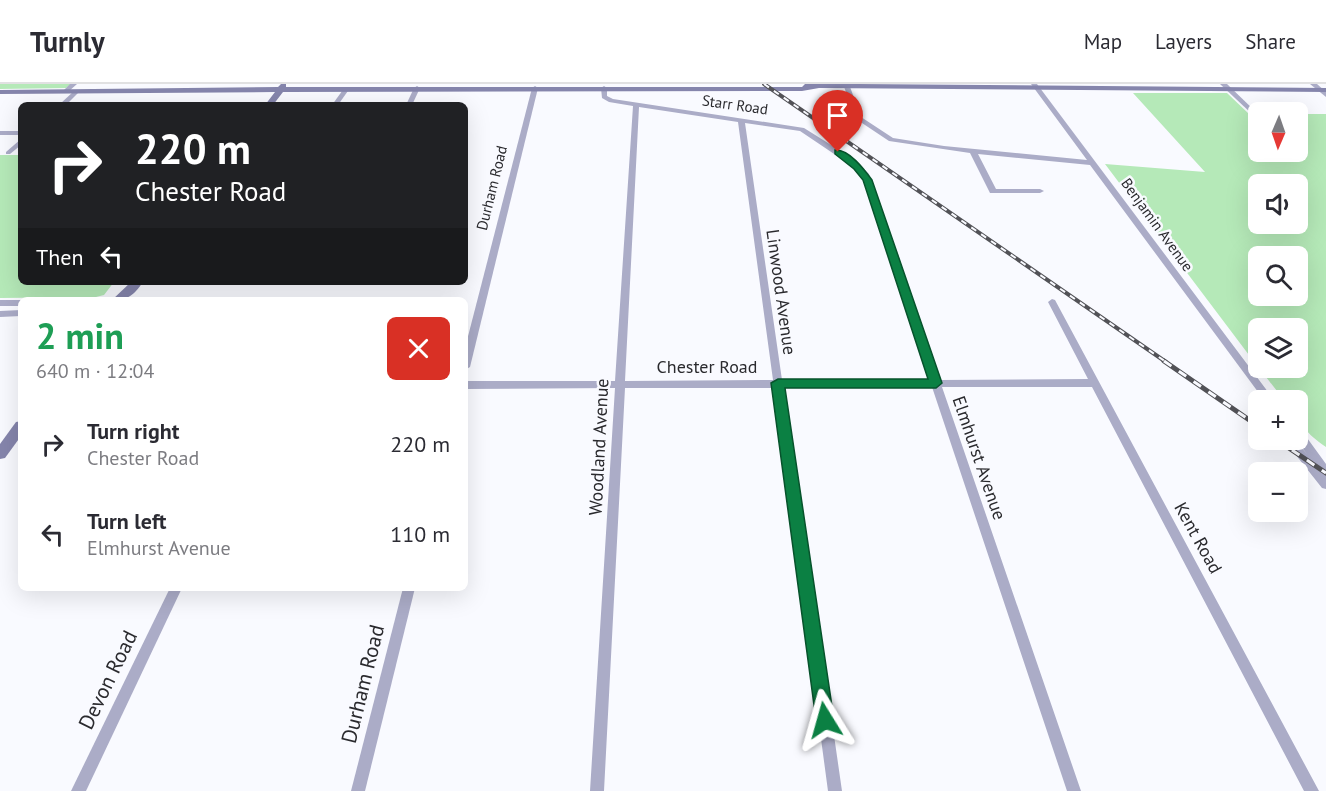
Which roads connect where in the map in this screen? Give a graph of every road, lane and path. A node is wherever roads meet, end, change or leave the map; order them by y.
1 (496, 86) edge
2 (584, 86) edge
3 (670, 86) edge
4 (846, 86) edge
5 (941, 86) edge
6 (1036, 86) edge
7 (1131, 86) edge
8 (283, 87) edge
9 (1225, 87) edge
10 (76, 88) edge
11 (347, 88) junction
12 (417, 88) junction
13 (535, 88) junction
14 (604, 88) junction
15 (1321, 90) edge
16 (0, 92) edge
17 (64, 102) edge
18 (271, 102) edge
19 (337, 102) edge
20 (343, 102) edge
21 (410, 102) edge
22 (636, 104) junction
23 (1248, 108) edge
24 (741, 119) junction
25 (802, 129) joint
26 (0, 133) edge
27 (18, 133) edge
28 (18, 144) edge
29 (973, 152) junction
30 (8, 153) dead end
31 (1093, 163) junction
32 (1040, 191) dead end
33 (136, 285) edge
34 (122, 297) edge
35 (1052, 302) dead end
36 (0, 303) edge
37 (18, 303) edge
38 (18, 313) edge
39 (0, 314) edge
40 (468, 355) edge
41 (1094, 382) junction
42 (619, 383) junction
43 (778, 383) junction
44 (936, 383) junction
45 (1255, 384) junction
46 (468, 385) edge
47 (1258, 390) edge
48 (1260, 390) edge
49 (18, 430) edge
50 (1308, 448) edge
51 (1297, 450) edge
52 (0, 454) edge
53 (1326, 472) edge
54 (1326, 485) edge
55 (175, 591) edge
56 (408, 591) edge
57 (78, 791) edge
58 (358, 791) edge
59 (597, 791) edge
60 (835, 791) edge
61 (1074, 791) edge
62 (1312, 791) edge

1 - 12 main road
1 - 13 main road
2 - 13 main road
2 - 14 main road
3 - 4 main road
3 - 14 main road
4 - 5 main road
4 - 29 street
5 - 6 main road
6 - 7 main road
6 - 31 street, Benjamin Avenue
7 - 9 main road
8 - 10 main road
8 - 11 main road
8 - 18 main road
9 - 15 main road
9 - 23 street
10 - 16 main road
10 - 17 street
11 - 12 main road
11 - 19 street
11 - 20 street
12 - 21 street
13 - 40 street, Durham Road
14 - 22 street, Starr Road
22 - 24 street, Starr Road
22 - 42 street, Woodland Avenue
24 - 25 street, Starr Road
24 - 43 street, Linwood Avenue
25 - 44 street, Elmhurst Avenue
26 - 27 street
28 - 30 street
29 - 31 street
29 - 32 street
31 - 45 street, Benjamin Avenue
33 - 34 main road
35 - 41 street, Kent Road
36 - 37 street
38 - 39 street
41 - 44 street, Chester Road
41 - 62 street, Kent Road
42 - 43 street, Chester Road
42 - 46 street, Chester Road
42 - 59 street, Woodland Avenue
43 - 44 street, Chester Road
43 - 60 street, Linwood Avenue
44 - 61 street, Elmhurst Avenue
45 - 47 street, Benjamin Avenue
45 - 48 street, Benjamin Avenue
49 - 52 main road
50 - 53 street
51 - 54 street
55 - 57 street, Devon Road
56 - 58 street, Durham Road

